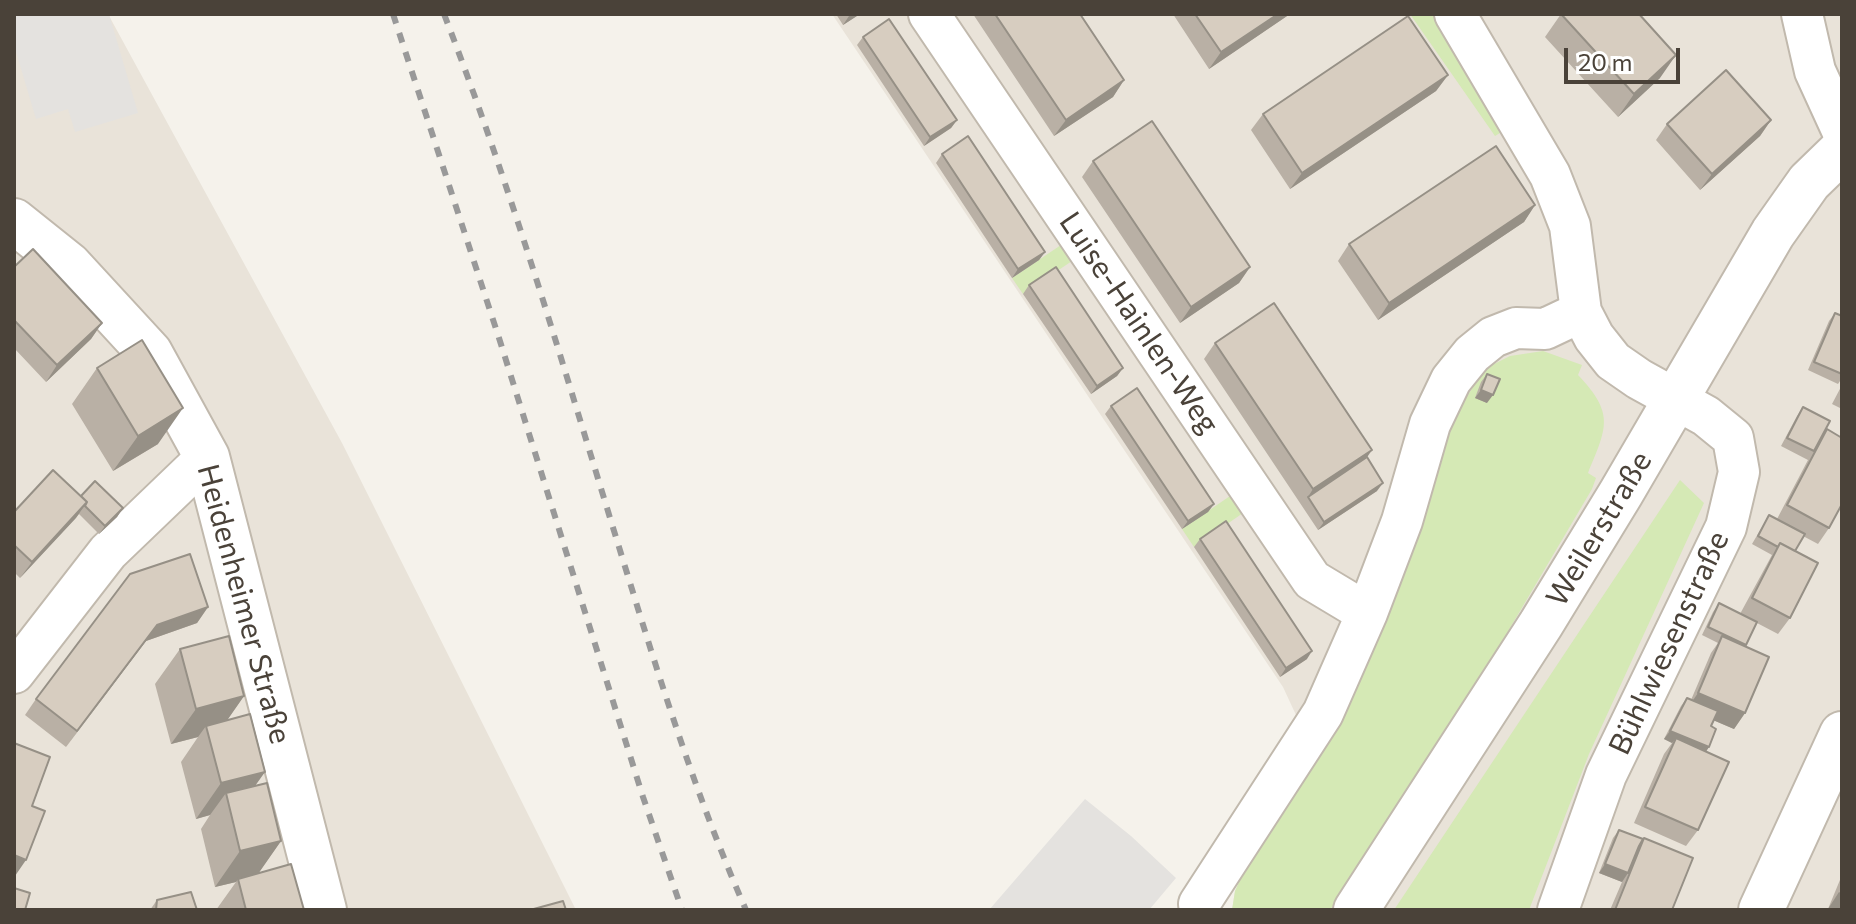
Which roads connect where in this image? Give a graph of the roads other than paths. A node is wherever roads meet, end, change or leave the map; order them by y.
1 (929, 14) edge
2 (1455, 14) edge
3 (1802, 14) edge
4 (1842, 130) edge
5 (1842, 150) edge
6 (14, 221) edge
7 (1581, 312) junction
8 (1676, 398) junction
9 (207, 457) junction
10 (1367, 613) junction
11 (14, 673) edge
12 (1842, 734) edge
13 (1199, 904) dead end
14 (324, 910) edge
15 (1356, 910) edge
16 (1558, 910) edge
17 (1761, 910) edge

1 - 10 street, Luise-Hainlen-Weg
2 - 7 street
3 - 4 street
5 - 8 street, Weilerstraße
6 - 9 street, Heidenheimer Straße
7 - 8 street, Bühlwiesenstraße
7 - 10 street
8 - 15 street, Weilerstraße
8 - 16 street, Bühlwiesenstraße
9 - 11 street
9 - 14 street, Heidenheimer Straße
10 - 13 street
12 - 17 street

